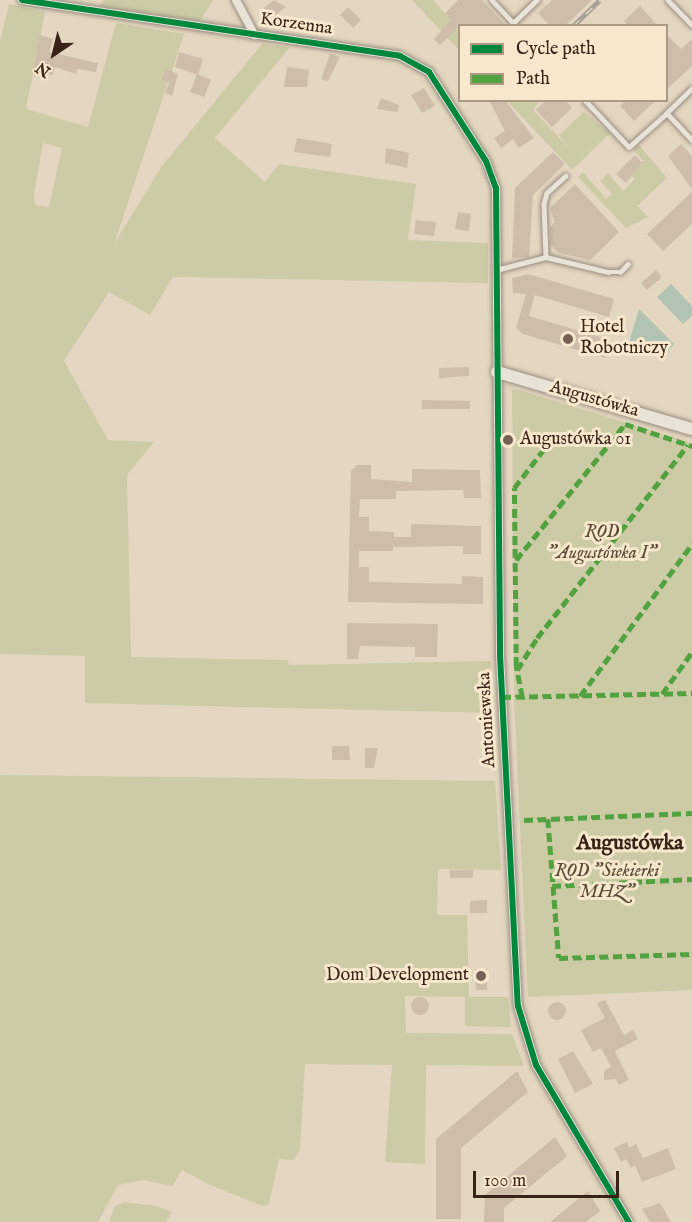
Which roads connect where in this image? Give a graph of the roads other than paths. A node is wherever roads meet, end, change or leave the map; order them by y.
1 (22, 0) edge
2 (236, 0) edge
3 (492, 0) edge
4 (537, 0) edge
5 (668, 0) edge
6 (514, 24) edge
7 (692, 25) edge
8 (255, 35) junction
9 (692, 89) edge
10 (587, 102) edge
11 (667, 113) junction
12 (692, 140) edge
13 (566, 176) dead end
14 (496, 188) joint
15 (546, 257) junction
16 (628, 264) dead end
17 (496, 270) junction
18 (497, 372) junction
19 (692, 429) edge
20 (629, 1222) edge

1 - 8 street, Korzenna
2 - 8 street
3 - 6 lane
4 - 6 lane
5 - 7 lane
8 - 14 street, Korzenna
9 - 11 lane
10 - 11 lane
11 - 12 lane
13 - 15 lane
14 - 17 street, Antoniewska
15 - 16 lane
15 - 17 lane
17 - 18 street, Antoniewska
18 - 19 street, Augustówka
18 - 20 street, Antoniewska

